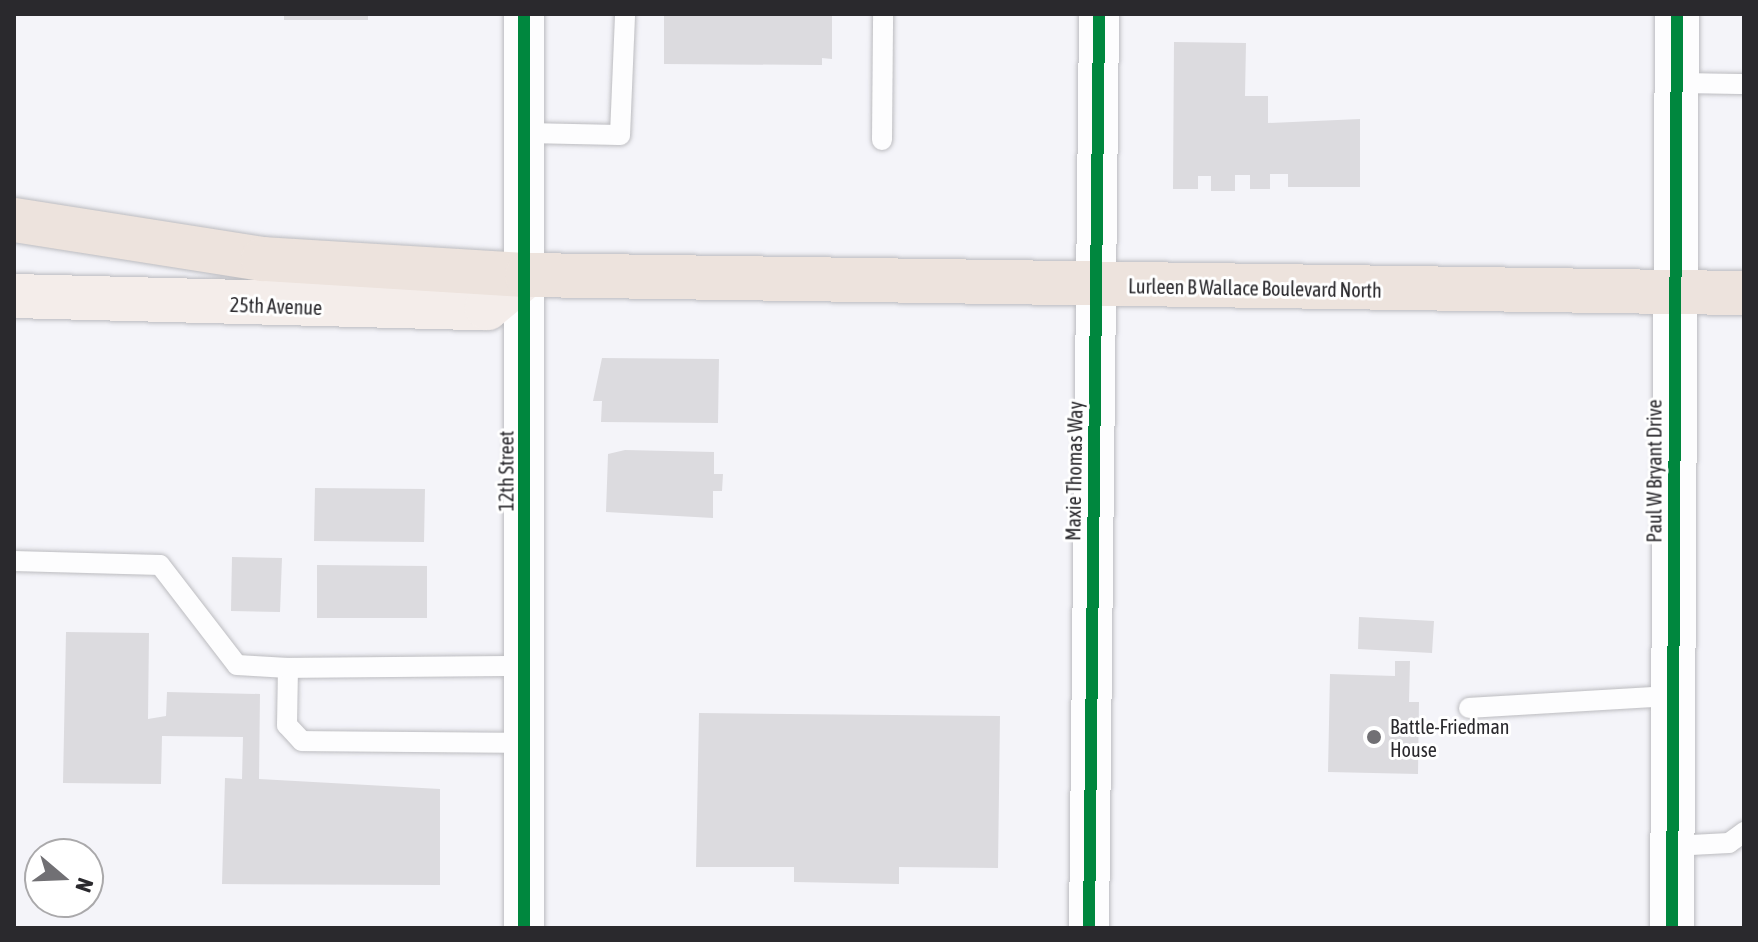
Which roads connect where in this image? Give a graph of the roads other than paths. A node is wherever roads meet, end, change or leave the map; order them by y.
1 (524, 14) edge
2 (625, 14) edge
3 (883, 14) edge
4 (1099, 14) edge
5 (1677, 14) edge
6 (1677, 83) junction
7 (1744, 84) edge
8 (526, 133) junction
9 (882, 140) dead end
10 (14, 220) edge
11 (527, 275) junction
12 (1096, 287) junction
13 (1675, 293) junction
14 (1744, 293) edge
15 (14, 296) edge
16 (14, 561) edge
17 (525, 666) junction
18 (288, 668) junction
19 (1673, 696) junction
20 (1469, 708) dead end
21 (525, 743) junction
22 (1744, 832) edge
23 (1672, 846) junction
24 (524, 928) edge
25 (1089, 928) edge
26 (1672, 928) edge

1 - 8 street, 12th Street
2 - 8 lane
3 - 9 lane
4 - 12 street, Maxie Thomas Way
5 - 6 street, Paul W Bryant Drive
6 - 7 lane
6 - 13 street, Paul W Bryant Drive
8 - 11 street, 12th Street
10 - 11 highway, Lurleen B Wallace Boulevard North
11 - 12 highway, Lurleen B Wallace Boulevard North
11 - 15 main road, 25th Avenue
11 - 17 street, 12th Street
12 - 13 highway, Lurleen B Wallace Boulevard North
12 - 25 street, Maxie Thomas Way
13 - 14 highway, Lurleen B Wallace Boulevard North
13 - 19 street, Paul W Bryant Drive
16 - 18 lane
17 - 18 lane
17 - 21 street, 12th Street
18 - 21 lane
19 - 20 lane
19 - 23 street, Paul W Bryant Drive
21 - 24 street, 12th Street
22 - 23 lane
23 - 26 street, Paul W Bryant Drive

